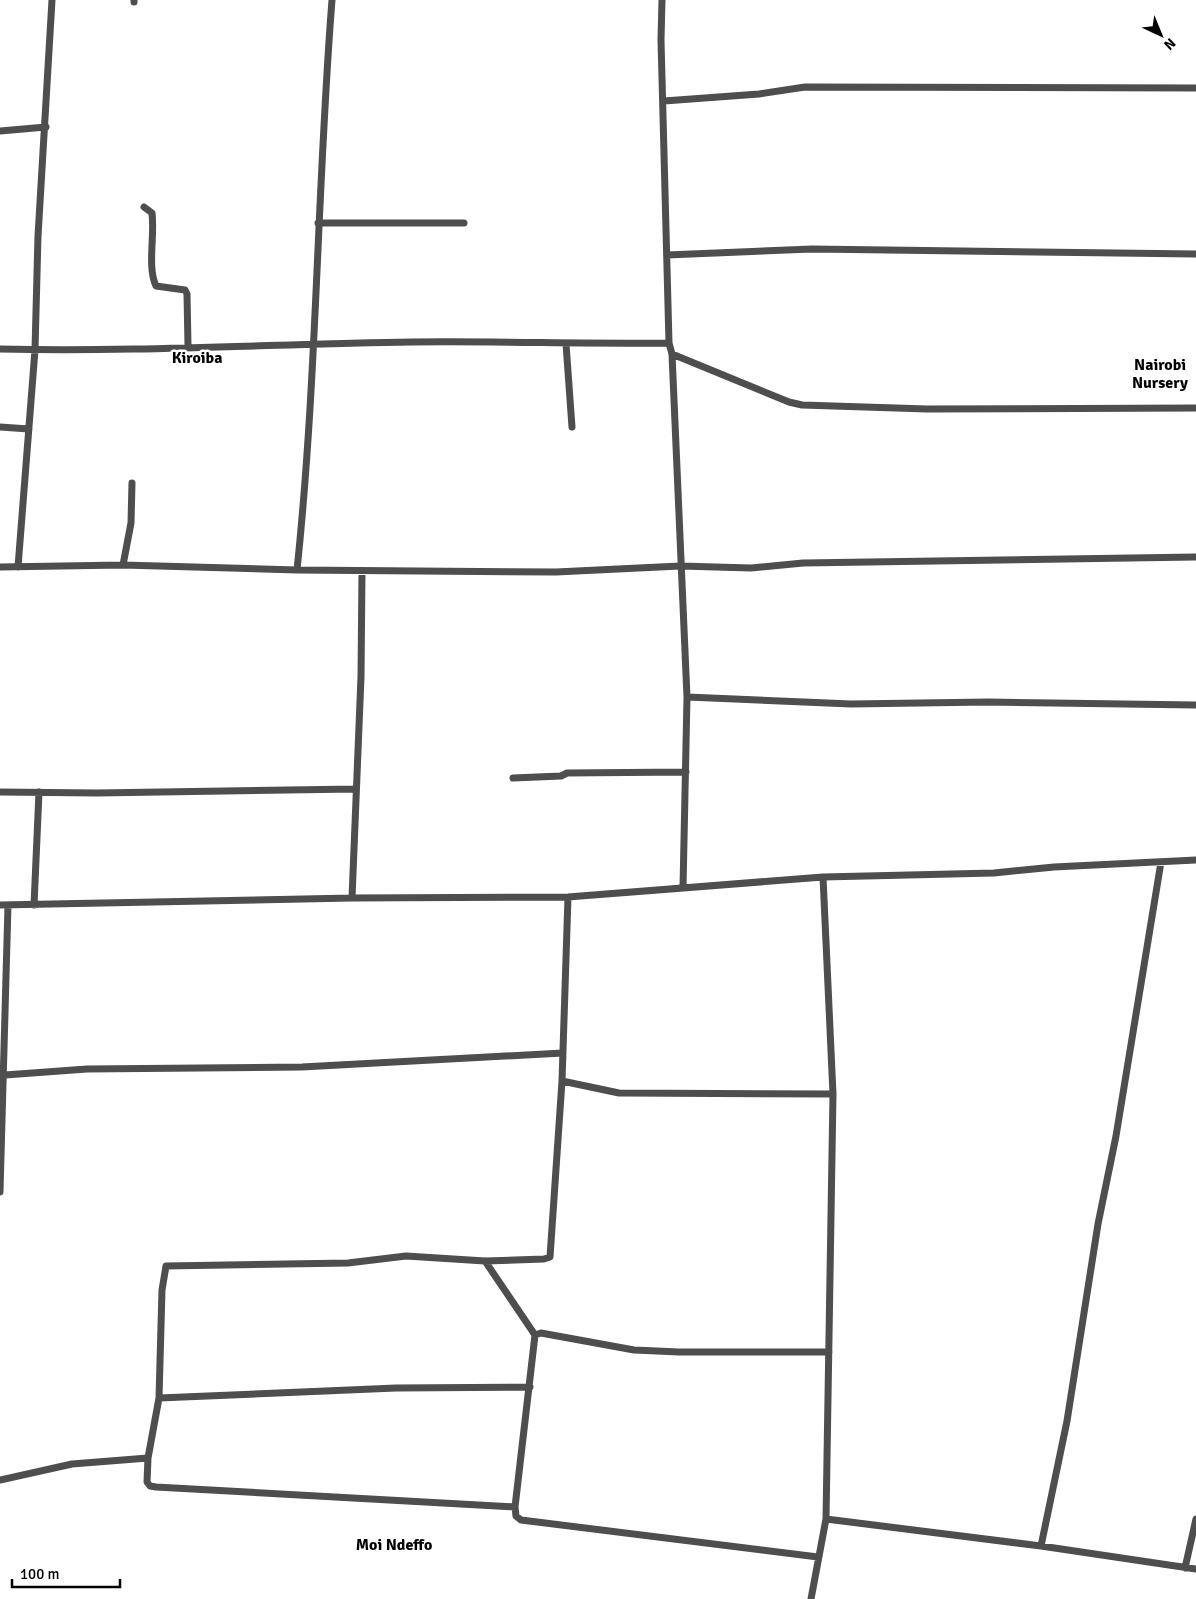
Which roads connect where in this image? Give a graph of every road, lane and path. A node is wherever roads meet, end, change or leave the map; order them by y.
1 (52, 0) edge
2 (332, 0) edge
3 (662, 0) edge
4 (1196, 88) edge
5 (664, 101) junction
6 (46, 127) junction
7 (0, 131) edge
8 (144, 207) dead end
9 (464, 223) dead end
10 (318, 224) junction
11 (1196, 254) edge
12 (667, 255) junction
13 (670, 343) junction
14 (566, 344) junction
15 (188, 346) junction
16 (315, 346) junction
17 (0, 349) edge
18 (35, 350) junction
19 (672, 354) junction
20 (1196, 408) edge
21 (0, 427) edge
22 (572, 427) dead end
23 (29, 429) junction
24 (132, 482) dead end
25 (1196, 557) edge
26 (123, 565) junction
27 (680, 566) junction
28 (0, 567) edge
29 (18, 567) junction
30 (298, 570) junction
31 (362, 571) junction
32 (687, 697) junction
33 (1196, 704) edge
34 (686, 772) junction
35 (513, 778) dead end
36 (356, 790) junction
37 (0, 792) edge
38 (39, 792) junction
39 (1196, 860) edge
40 (1161, 862) junction
41 (823, 877) junction
42 (683, 888) junction
43 (568, 897) junction
44 (352, 898) junction
45 (0, 905) edge
46 (8, 905) junction
47 (34, 905) junction
48 (563, 1053) junction
49 (5, 1075) junction
50 (562, 1081) junction
51 (833, 1094) junction
52 (0, 1192) edge
53 (485, 1260) junction
54 (535, 1335) junction
55 (828, 1352) junction
56 (530, 1387) junction
57 (159, 1398) junction
58 (148, 1458) junction
59 (0, 1480) edge
60 (515, 1507) junction
61 (826, 1519) junction
62 (1196, 1519) edge
63 (1041, 1546) junction
64 (818, 1557) junction
65 (1185, 1568) junction
66 (1196, 1569) edge
67 (811, 1599) edge

1 - 6 street
2 - 10 street
3 - 5 street
4 - 5 street
5 - 12 street
6 - 7 street
6 - 18 street
8 - 15 street
9 - 10 street
10 - 16 street
11 - 12 street
12 - 13 street
13 - 14 street
13 - 19 street
14 - 16 street
14 - 22 street
15 - 16 street
15 - 18 street
16 - 30 street
17 - 18 street
18 - 23 street
19 - 20 street
19 - 27 street
21 - 23 street
23 - 29 street
24 - 26 street
25 - 27 street
26 - 29 street
26 - 30 street
27 - 31 street
27 - 32 street
28 - 29 street
30 - 31 street
31 - 36 street
32 - 33 street
32 - 34 street
34 - 35 street
34 - 42 street
36 - 38 street
36 - 44 street
37 - 38 street
38 - 47 street
39 - 40 street
40 - 41 street
40 - 63 street
41 - 42 street
41 - 51 street
42 - 43 street
43 - 44 street
43 - 48 street
44 - 47 street
45 - 46 street
46 - 47 street
46 - 49 street
48 - 49 street
48 - 50 street
49 - 52 street
50 - 51 street
50 - 53 street
51 - 55 street
53 - 54 street
53 - 57 street
54 - 55 street
54 - 56 street
55 - 61 street
56 - 57 street
56 - 60 street
57 - 58 street
58 - 59 street
58 - 60 street
60 - 64 street
61 - 63 street
61 - 64 street
62 - 65 street
63 - 65 street
64 - 67 street
65 - 66 street

